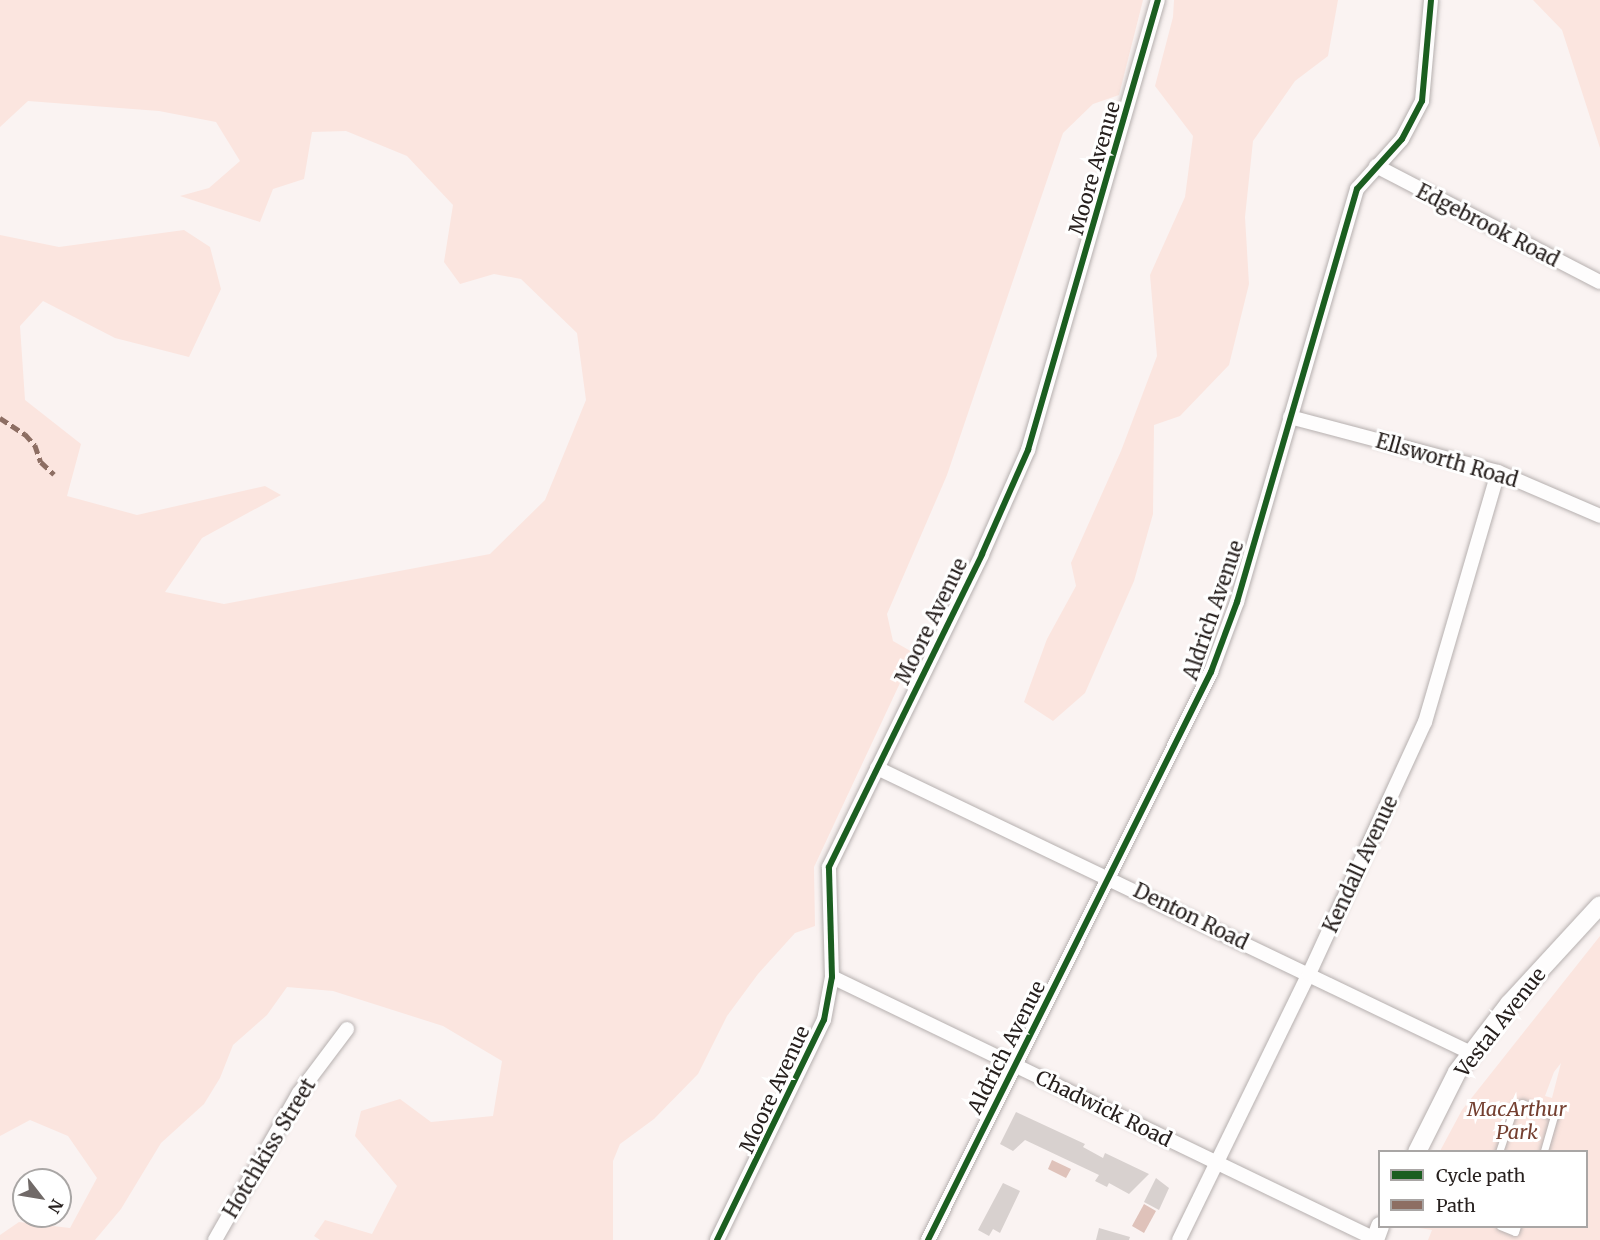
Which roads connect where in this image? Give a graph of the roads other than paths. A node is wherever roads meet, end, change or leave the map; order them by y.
1 (1158, 0) edge
2 (1431, 0) edge
3 (1377, 166) junction
4 (1600, 282) edge
5 (1290, 417) junction
6 (1498, 472) junction
7 (1600, 516) edge
8 (877, 768) junction
9 (1110, 877) junction
10 (1600, 905) edge
11 (1309, 974) junction
12 (832, 976) junction
13 (347, 1029) dead end
14 (1471, 1053) junction
15 (1015, 1065) junction
16 (1418, 1150) edge
17 (1500, 1150) edge
18 (1545, 1150) edge
19 (1215, 1161) junction
20 (1377, 1235) edge
21 (215, 1240) edge
22 (717, 1240) edge
23 (928, 1240) edge
24 (1179, 1240) edge

1 - 8 street, Moore Avenue
2 - 3 street, Aldrich Avenue
3 - 4 street, Edgebrook Road
3 - 5 street, Aldrich Avenue
5 - 6 street, Ellsworth Road
5 - 9 street, Aldrich Avenue
6 - 7 street, Ellsworth Road
6 - 11 street, Kendall Avenue
8 - 9 street, Denton Road
8 - 12 street, Moore Avenue
9 - 11 street, Denton Road
9 - 15 street, Aldrich Avenue
10 - 14 street, Vestal Avenue
11 - 14 street, Denton Road
11 - 19 street, Kendall Avenue
12 - 15 street, Chadwick Road
12 - 22 street, Moore Avenue
13 - 21 street, Hotchkiss Street
14 - 16 street, Vestal Avenue
15 - 19 street, Chadwick Road
15 - 23 street, Aldrich Avenue
17 - 18 lane
19 - 20 street, Chadwick Road
19 - 24 street, Kendall Avenue

